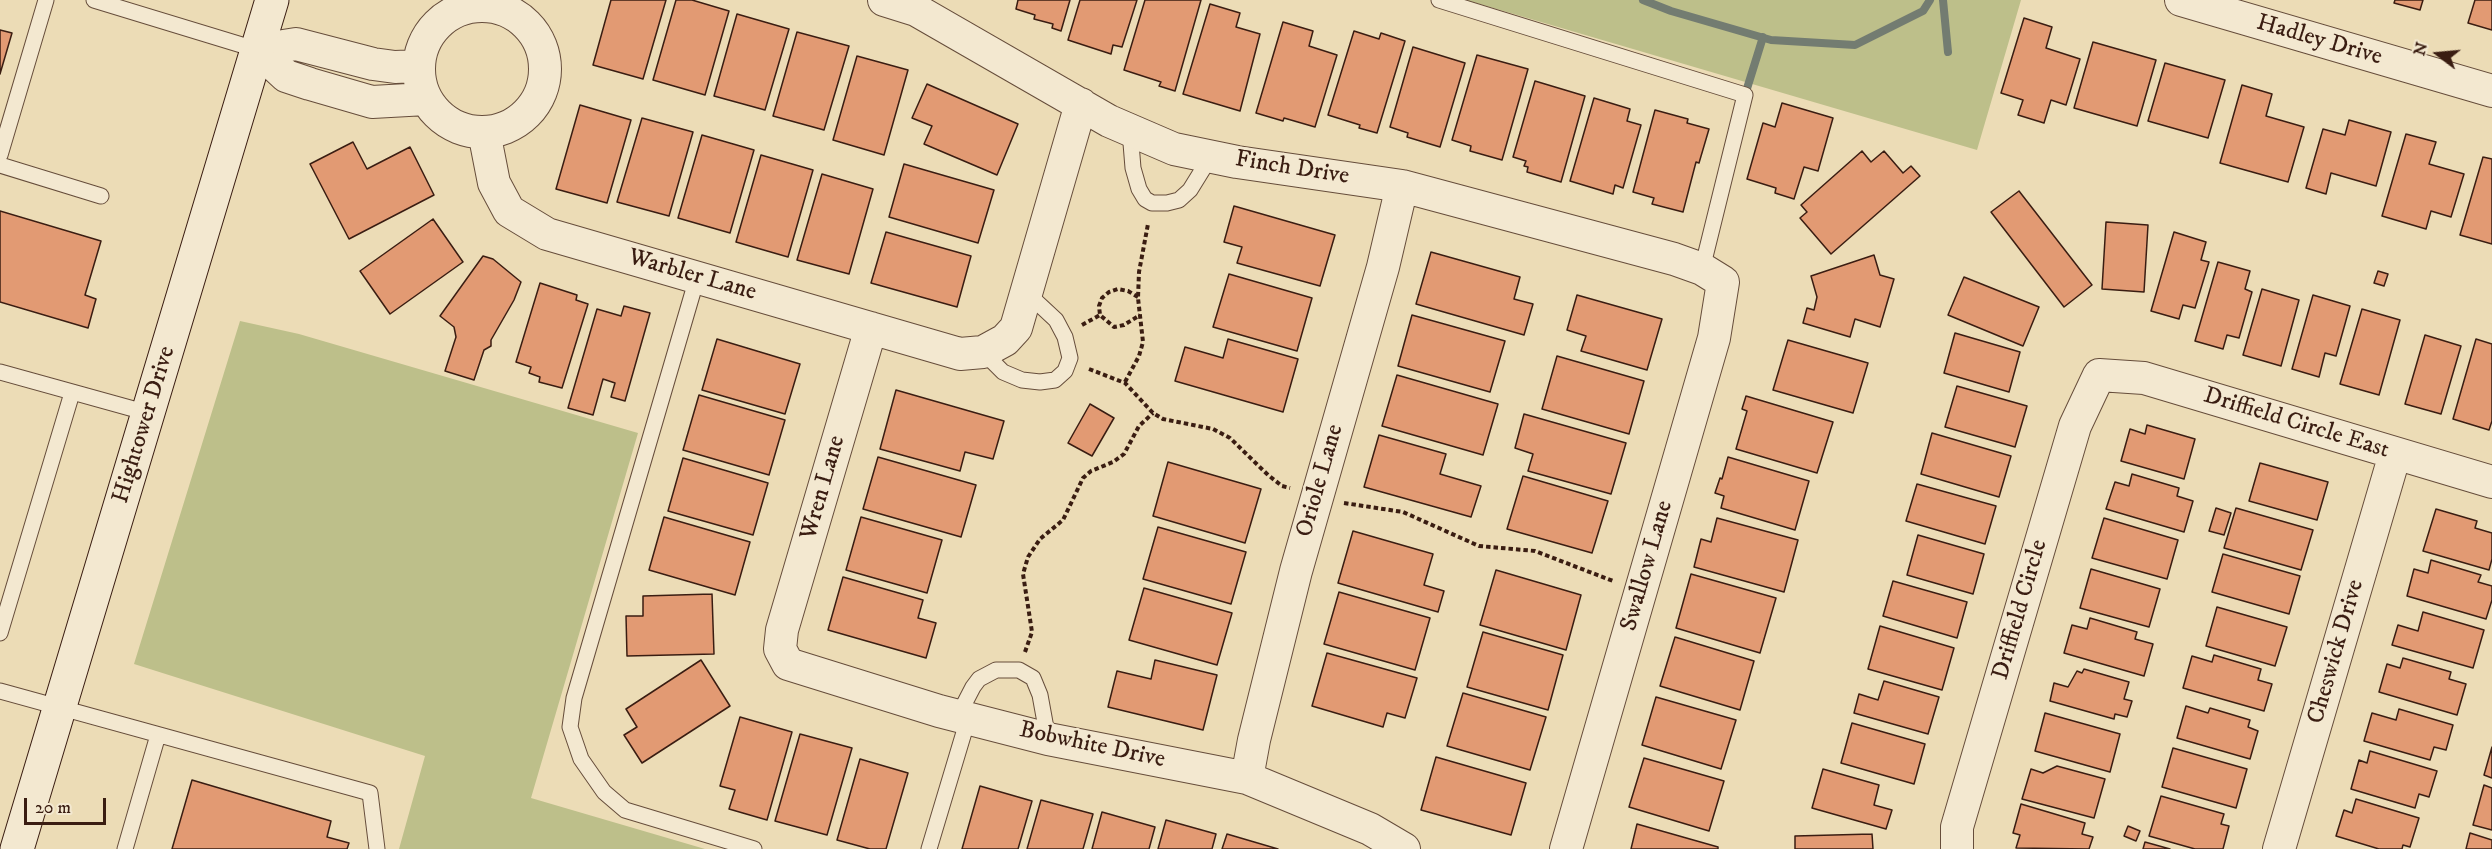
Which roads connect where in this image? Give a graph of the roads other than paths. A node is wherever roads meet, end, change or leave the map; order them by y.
1 (46, 0) edge
2 (94, 0) edge
3 (272, 0) edge
4 (1439, 0) edge
5 (2196, 2) edge
6 (903, 3) edge
7 (517, 6) edge
8 (258, 50) junction
9 (419, 66) junction
10 (2492, 92) edge
11 (426, 99) junction
12 (1081, 104) junction
13 (1130, 131) junction
14 (484, 132) junction
15 (0, 155) edge
16 (1211, 156) junction
17 (0, 165) edge
18 (1402, 186) junction
19 (101, 196) dead end
20 (1712, 275) junction
21 (697, 278) junction
22 (1027, 293) junction
23 (871, 328) junction
24 (971, 353) junction
25 (0, 372) edge
26 (2099, 375) joint
27 (72, 393) junction
28 (148, 413) junction
29 (2395, 454) junction
30 (2492, 482) edge
31 (0, 633) edge
32 (780, 649) joint
33 (0, 691) edge
34 (59, 708) junction
35 (963, 717) junction
36 (158, 735) junction
37 (1048, 739) junction
38 (1247, 778) junction
39 (16, 849) edge
40 (125, 849) edge
41 (377, 849) edge
42 (754, 849) edge
43 (929, 849) edge
44 (1404, 849) edge
45 (1566, 849) edge
46 (1957, 849) edge
47 (2279, 849) edge

1 - 15 lane
2 - 8 lane
3 - 8 street, Hightower Drive
4 - 20 lane
5 - 10 street, Hadley Drive
6 - 12 street, Finch Drive
7 - 9 street
7 - 14 street
8 - 9 street
8 - 11 street
8 - 28 street, Hightower Drive
9 - 11 street
11 - 14 street
12 - 13 street, Finch Drive
12 - 22 street
13 - 16 street, Finch Drive
13 - 16 lane
14 - 21 street, Warbler Lane
16 - 18 street, Finch Drive
17 - 19 lane
18 - 20 street, Finch Drive
18 - 38 street, Oriole Lane
20 - 45 street, Swallow Lane
21 - 23 street, Warbler Lane
21 - 42 lane
22 - 24 street
22 - 24 lane
23 - 24 street, Warbler Lane
23 - 32 street, Wren Lane
25 - 27 lane
26 - 29 street, Driffield Circle East
26 - 46 street, Driffield Circle
27 - 28 lane
27 - 31 lane
28 - 34 street, Hightower Drive
29 - 30 street, Driffield Circle East
29 - 47 street, Cheswick Drive
32 - 35 street, Bobwhite Drive
33 - 34 lane
34 - 36 lane
34 - 39 street, Hightower Drive
35 - 37 street, Bobwhite Drive
35 - 37 lane
35 - 43 lane
36 - 40 lane
36 - 41 lane
37 - 38 street, Bobwhite Drive
38 - 44 street, Bobwhite Drive

